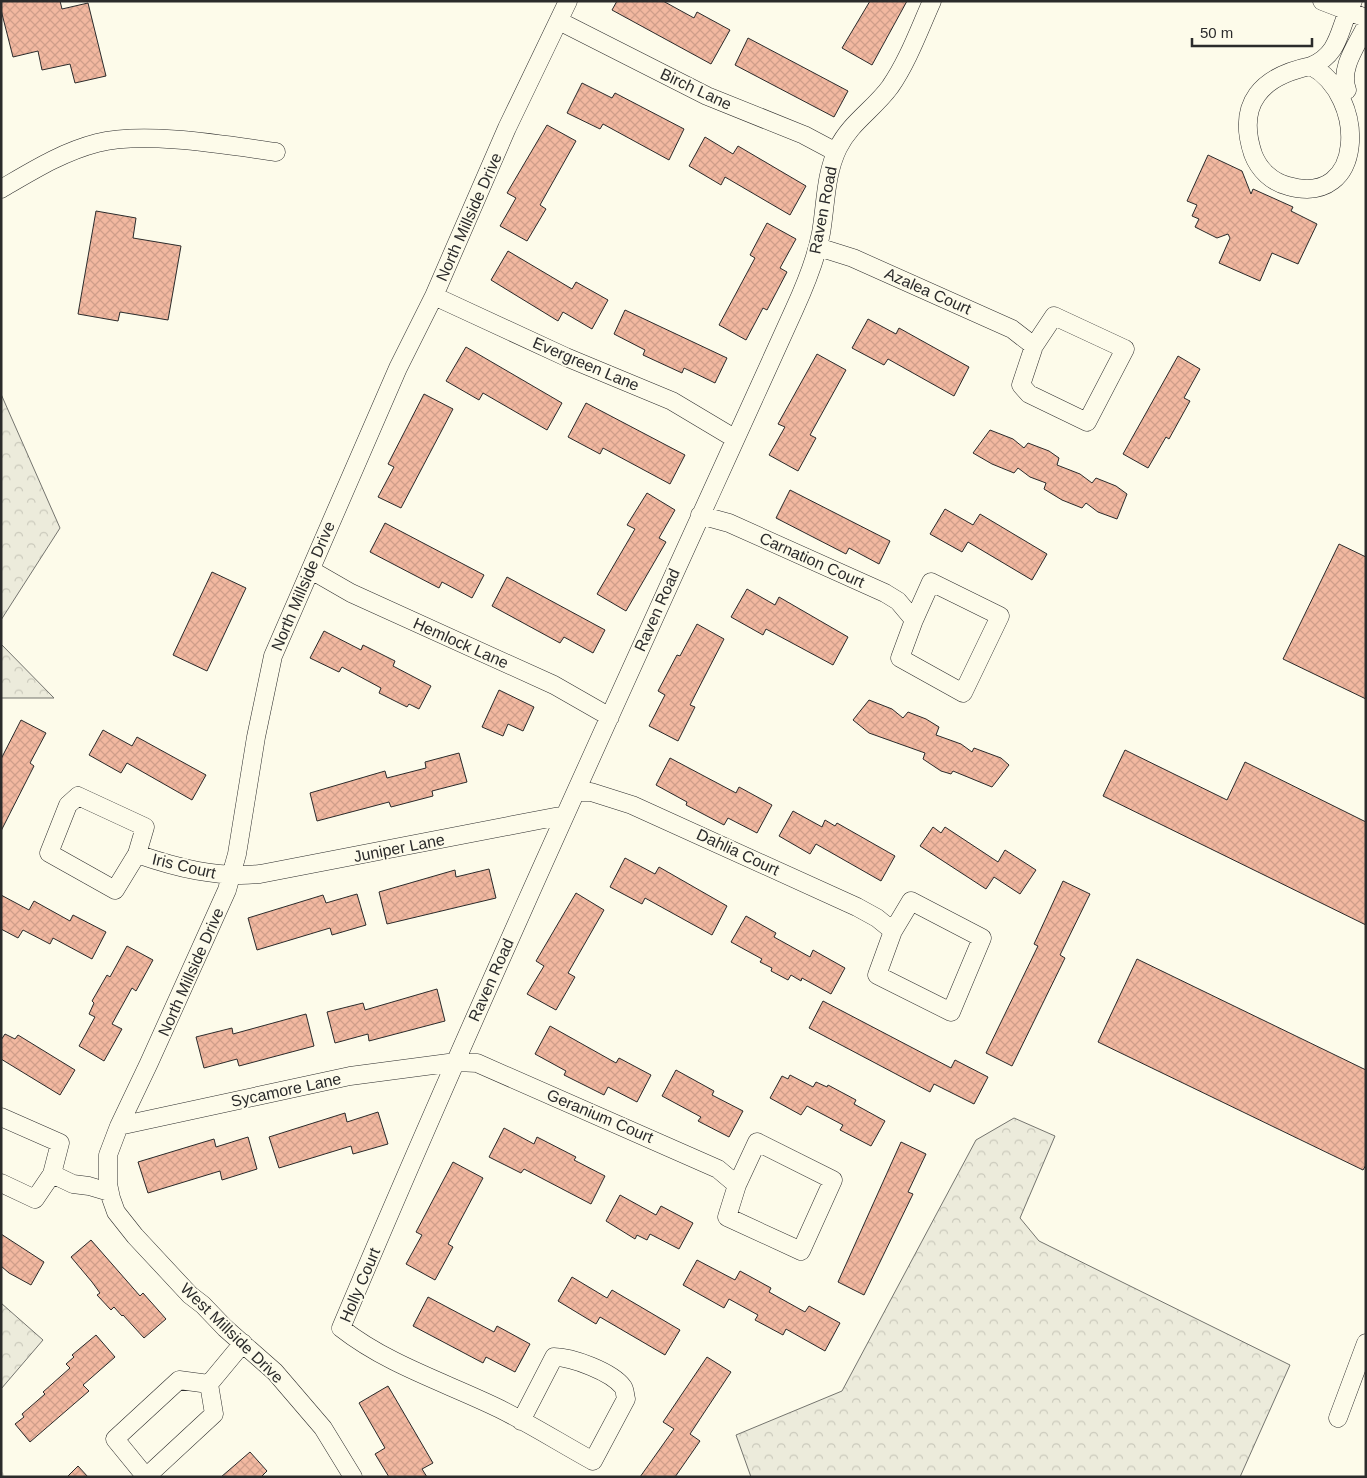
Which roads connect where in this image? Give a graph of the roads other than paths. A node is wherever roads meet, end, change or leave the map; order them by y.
1 (568, 1) edge
2 (932, 1) edge
3 (1322, 1) edge
4 (1351, 6) edge
5 (1366, 18) edge
6 (559, 21) junction
7 (1366, 26) edge
8 (1311, 66) junction
9 (1347, 90) junction
10 (276, 152) dead end
11 (836, 152) junction
12 (1, 189) edge
13 (818, 247) junction
14 (434, 296) junction
15 (1034, 346) junction
16 (734, 438) junction
17 (700, 515) junction
18 (311, 570) junction
19 (914, 620) junction
20 (610, 717) junction
21 (576, 792) junction
22 (565, 816) junction
23 (137, 854) junction
24 (232, 875) junction
25 (893, 932) junction
26 (456, 1062) junction
27 (1, 1118) edge
28 (118, 1126) junction
29 (52, 1174) junction
30 (1, 1183) edge
31 (737, 1185) junction
32 (109, 1192) junction
33 (243, 1343) junction
34 (1366, 1343) edge
35 (209, 1384) junction
36 (1338, 1418) dead end
37 (521, 1421) junction
38 (353, 1477) edge

1 - 6 street, North Millside Drive
2 - 11 street, Raven Road
3 - 4 street
4 - 5 street
4 - 8 street
6 - 11 street, Birch Lane
6 - 14 street, North Millside Drive
7 - 9 street
8 - 9 street
8 - 9 street
10 - 12 street
11 - 13 street, Raven Road
13 - 15 street, Azalea Court
13 - 16 street, Raven Road
14 - 16 street, Evergreen Lane
14 - 18 street, North Millside Drive
15 - 15 street
16 - 17 street, Raven Road
17 - 19 street, Carnation Court
17 - 20 street, Raven Road
18 - 20 street, Hemlock Lane
18 - 24 street, North Millside Drive
19 - 19 street
20 - 21 street, Raven Road
21 - 22 street, Raven Road
21 - 25 street, Dahlia Court
22 - 24 street, Juniper Lane
22 - 26 street, Raven Road
23 - 23 street
23 - 24 street, Iris Court
24 - 28 street, North Millside Drive
25 - 25 street
26 - 28 street, Sycamore Lane
26 - 31 street, Geranium Court
26 - 37 street, Holly Court
27 - 29 street
28 - 32 street, North Millside Drive
29 - 30 street
29 - 32 street
31 - 31 street
32 - 33 street, West Millside Drive
33 - 35 street
33 - 38 street, West Millside Drive
34 - 36 street
35 - 35 street
37 - 37 street, Holly Court

